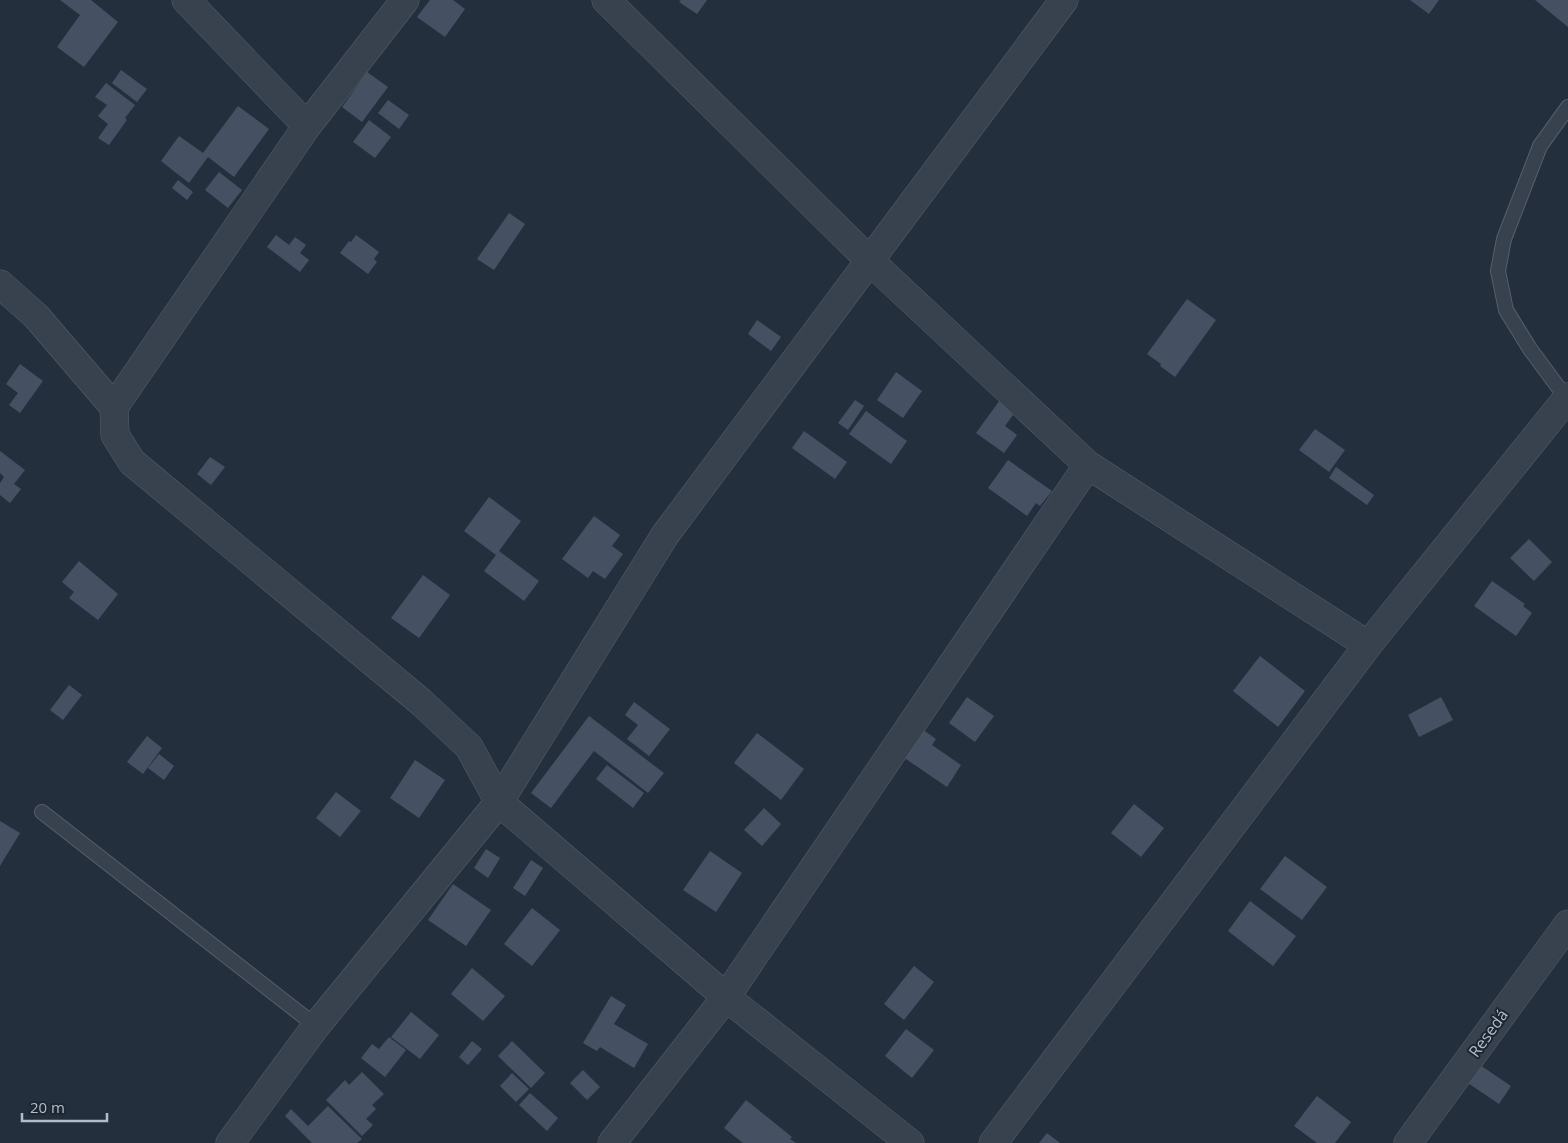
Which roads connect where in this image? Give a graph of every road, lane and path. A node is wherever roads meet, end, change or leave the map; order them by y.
1 (186, 0) edge
2 (404, 0) edge
3 (606, 0) edge
4 (1060, 2) edge
5 (1568, 107) edge
6 (307, 126) junction
7 (870, 261) junction
8 (0, 284) edge
9 (1568, 398) edge
10 (114, 407) junction
11 (1088, 465) junction
12 (1368, 645) junction
13 (498, 802) junction
14 (42, 812) dead end
15 (1568, 924) edge
16 (726, 996) junction
17 (316, 1026) junction
18 (230, 1143) edge
19 (612, 1143) edge
20 (910, 1143) edge
21 (993, 1143) edge
22 (1408, 1143) edge

1 - 6 street
2 - 6 street
3 - 7 street
4 - 7 street
5 - 9 lane
6 - 10 street
7 - 11 street
7 - 13 street
8 - 10 street
9 - 12 street
10 - 13 street
11 - 12 street
11 - 16 street
12 - 21 street
13 - 16 street
13 - 17 street
14 - 17 lane
15 - 22 street, Resedá
16 - 19 street
16 - 20 street
17 - 18 street

